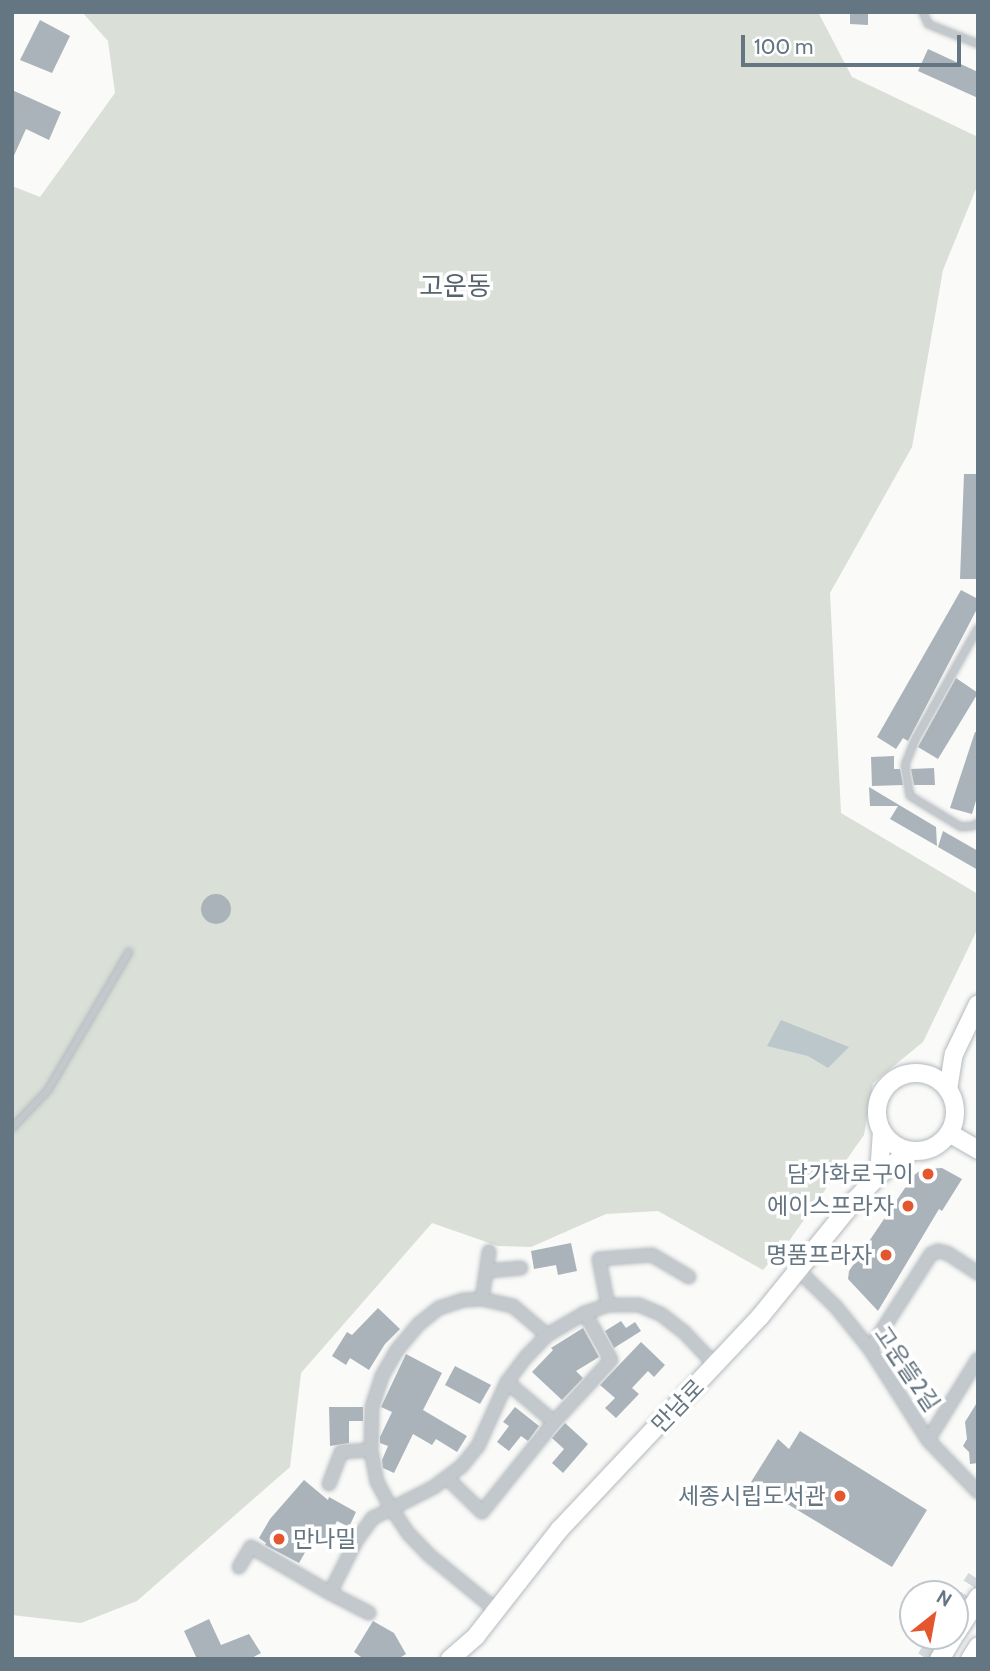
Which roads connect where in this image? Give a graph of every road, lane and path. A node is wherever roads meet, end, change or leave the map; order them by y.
1 (923, 12) edge
2 (978, 44) edge
3 (978, 628) edge
4 (978, 822) edge
5 (130, 952) dead end
6 (978, 1004) edge
7 (954, 1054) junction
8 (915, 1074) junction
9 (948, 1090) junction
10 (12, 1128) edge
11 (882, 1131) junction
12 (949, 1133) junction
13 (978, 1150) edge
14 (910, 1151) junction
15 (879, 1175) junction
16 (489, 1252) dead end
17 (521, 1268) dead end
18 (487, 1271) junction
19 (799, 1271) junction
20 (978, 1273) edge
21 (689, 1277) dead end
22 (482, 1299) junction
23 (608, 1305) junction
24 (585, 1313) junction
25 (547, 1335) junction
26 (870, 1349) junction
27 (978, 1359) edge
28 (716, 1366) junction
29 (507, 1382) junction
30 (554, 1422) junction
31 (928, 1440) junction
32 (371, 1450) junction
33 (447, 1478) junction
34 (329, 1484) dead end
35 (978, 1492) edge
36 (391, 1508) junction
37 (239, 1567) dead end
38 (330, 1593) junction
39 (496, 1610) junction
40 (369, 1613) dead end
41 (477, 1636) junction
42 (978, 1646) edge
43 (450, 1659) edge
44 (473, 1659) edge
45 (970, 1659) edge

1 - 2 lane
3 - 4 lane
5 - 10 lane
6 - 7 street
7 - 8 street
7 - 9 street
8 - 9 street
8 - 11 street
9 - 12 street
11 - 14 street
11 - 15 street
12 - 13 street
12 - 14 street
14 - 15 street, 만남로
15 - 19 street, 만남로
16 - 18 street
17 - 18 street
18 - 22 street
19 - 26 street, 고운뜰2길
19 - 28 street, 만남로
20 - 26 street
21 - 23 street
22 - 25 street
22 - 32 street
23 - 24 street
23 - 28 street
24 - 25 street
24 - 30 street
25 - 29 street
26 - 31 street, 고운뜰2길
27 - 31 street
28 - 39 street, 만남로
29 - 30 street
29 - 33 street
30 - 33 street
31 - 35 street, 고운뜰2길
32 - 34 street
32 - 36 street
33 - 36 street
36 - 38 street
36 - 39 street
37 - 38 street
38 - 40 street
39 - 41 street, 만남로
41 - 43 street
41 - 44 street
42 - 45 main road

